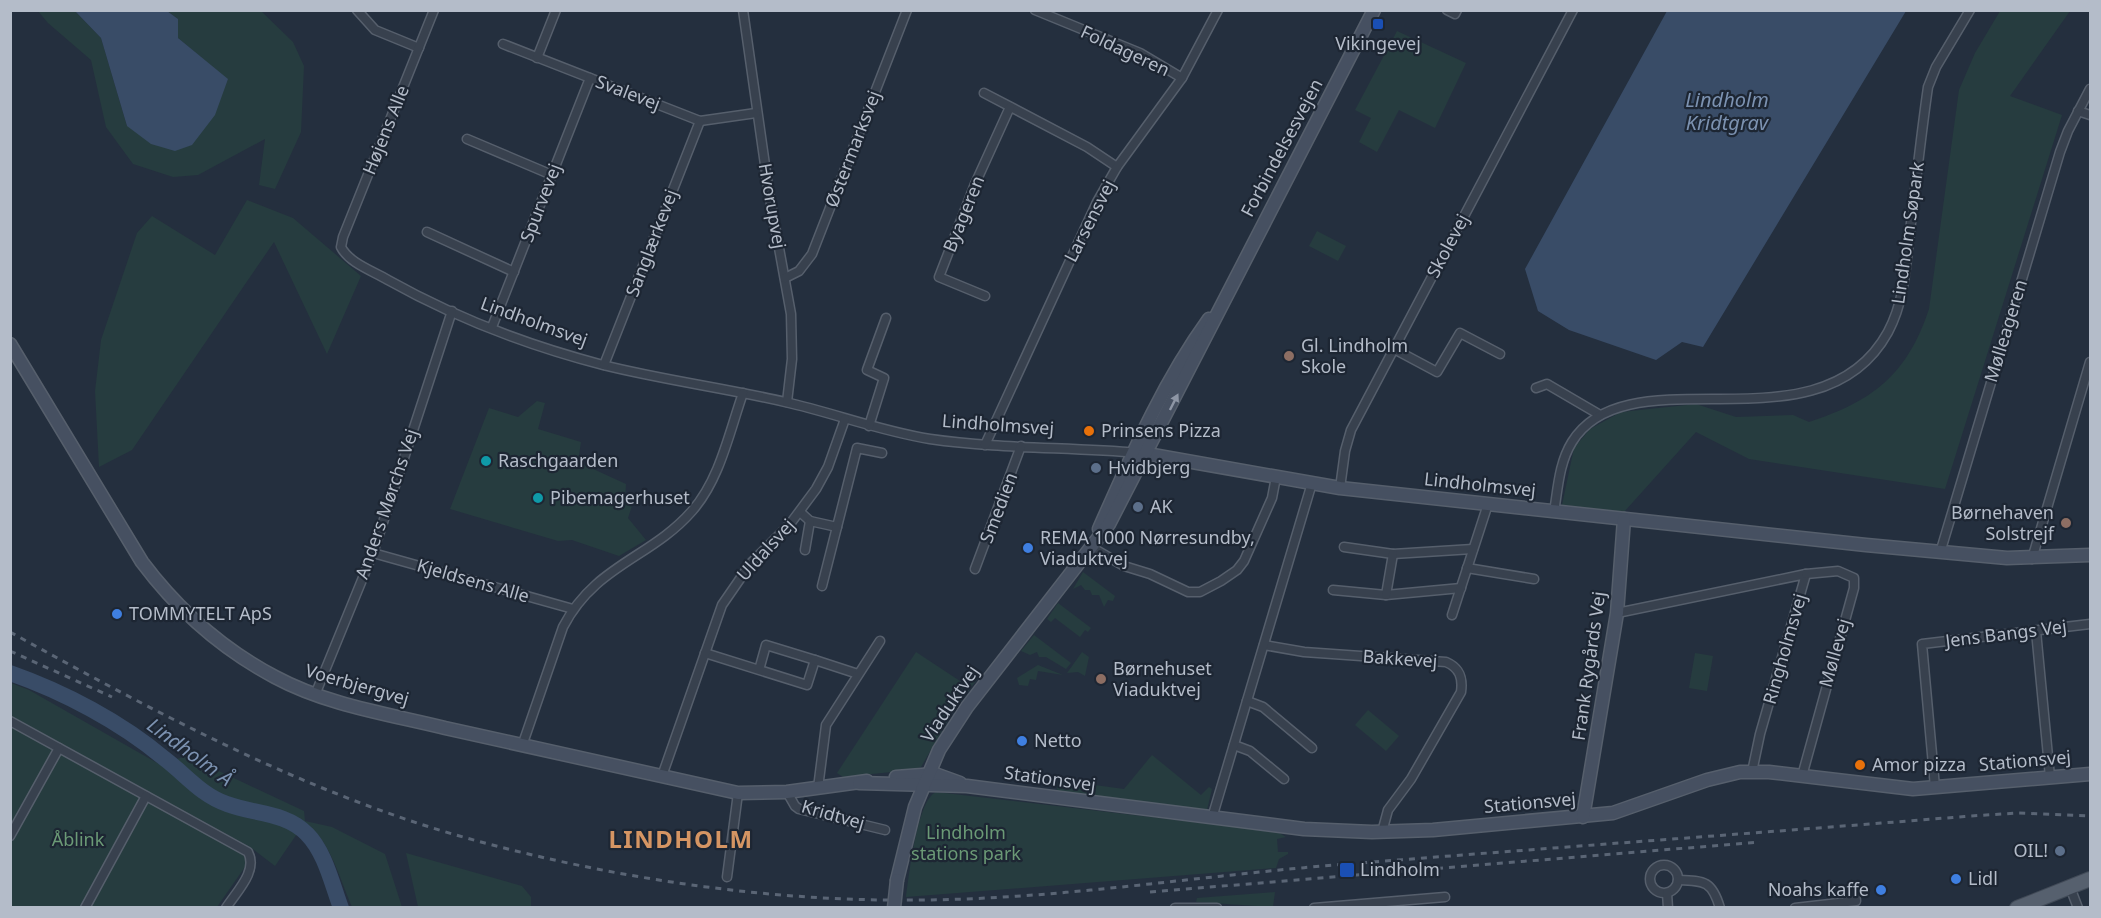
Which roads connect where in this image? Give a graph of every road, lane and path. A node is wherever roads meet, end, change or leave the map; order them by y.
1 (357, 10) edge
2 (434, 10) edge
3 (556, 10) edge
4 (742, 10) edge
5 (907, 10) edge
6 (1035, 10) edge
7 (1218, 10) edge
8 (1374, 10) edge
9 (1447, 10) edge
10 (1457, 10) edge
11 (1573, 10) edge
12 (1970, 10) edge
13 (503, 45) dead end
14 (419, 48) junction
15 (537, 58) junction
16 (590, 78) junction
17 (1182, 78) junction
18 (2091, 89) edge
19 (984, 93) dead end
20 (1010, 107) junction
21 (2078, 111) junction
22 (756, 113) junction
23 (2091, 115) edge
24 (700, 121) junction
25 (467, 139) dead end
26 (1117, 167) junction
27 (552, 175) junction
28 (427, 232) dead end
29 (342, 250) joint
30 (514, 272) junction
31 (785, 278) junction
32 (985, 296) dead end
33 (1222, 302) junction
34 (452, 311) junction
35 (886, 318) dead end
36 (492, 327) junction
37 (10, 344) edge
38 (1394, 349) junction
39 (1500, 354) dead end
40 (2091, 362) edge
41 (604, 365) junction
42 (1536, 388) dead end
43 (743, 393) junction
44 (787, 402) junction
45 (1600, 414) junction
46 (845, 419) junction
47 (869, 426) junction
48 (985, 445) junction
49 (1021, 446) junction
50 (1132, 452) junction
51 (882, 453) dead end
52 (1147, 454) junction
53 (1276, 477) junction
54 (1312, 483) junction
55 (1340, 488) junction
56 (1488, 504) junction
57 (800, 512) junction
58 (1554, 512) junction
59 (1624, 519) junction
60 (810, 520) junction
61 (837, 527) junction
62 (1091, 547) junction
63 (1344, 547) dead end
64 (805, 549) dead end
65 (1473, 549) junction
66 (373, 553) junction
67 (1940, 553) junction
68 (1393, 554) junction
69 (2091, 555) edge
70 (2032, 559) junction
71 (1467, 568) junction
72 (975, 569) dead end
73 (1806, 574) junction
74 (1534, 579) dead end
75 (822, 586) dead end
76 (1461, 588) junction
77 (1333, 590) dead end
78 (1386, 595) junction
79 (573, 609) junction
80 (1617, 613) junction
81 (1452, 615) dead end
82 (2091, 624) edge
83 (2036, 631) junction
84 (880, 641) dead end
85 (1264, 645) junction
86 (705, 653) junction
87 (814, 660) junction
88 (759, 670) junction
89 (858, 674) junction
90 (315, 695) junction
91 (1247, 701) junction
92 (10, 722) edge
93 (1234, 745) junction
94 (522, 746) junction
95 (59, 748) junction
96 (1312, 748) dead end
97 (1752, 772) junction
98 (2091, 774) edge
99 (662, 776) junction
100 (1802, 776) junction
101 (2050, 777) junction
102 (1284, 779) dead end
103 (925, 780) junction
104 (1935, 787) junction
105 (818, 788) junction
106 (787, 792) junction
107 (738, 793) junction
108 (146, 796) junction
109 (1583, 817) junction
110 (1212, 818) junction
111 (885, 830) dead end
112 (1382, 832) junction
113 (10, 836) edge
114 (727, 877) dead end
115 (2091, 879) edge
116 (1678, 880) junction
117 (2070, 887) junction
118 (1667, 893) junction
119 (1855, 893) dead end
120 (1445, 897) dead end
121 (85, 908) edge
122 (226, 908) edge
123 (894, 908) edge
124 (1175, 908) edge
125 (1217, 908) edge
126 (1314, 908) edge
127 (1668, 908) edge
128 (1720, 908) edge
129 (1795, 908) edge
130 (2017, 908) edge
131 (2078, 908) edge

1 - 14 street
2 - 14 street, Højens Alle
3 - 15 street
4 - 22 street, Hvorupvej
5 - 31 street, Østermarksvej
6 - 17 street, Foldageren
7 - 17 street, Larsensvej
8 - 33 street, Forbindelsesvejen
9 - 10 street
11 - 38 street, Skolevej
12 - 45 street, Lindholm Søpark
13 - 15 street, Svalevej
14 - 29 street, Højens Alle
15 - 16 street, Svalevej
16 - 24 street, Svalevej
16 - 27 street, Spurvevej
17 - 26 street, Larsensvej
18 - 21 street, Mølleageren
19 - 20 street
20 - 26 street
20 - 32 street, Byageren
21 - 23 street
21 - 67 street, Mølleageren
22 - 24 street, Svalevej
22 - 31 street, Hvorupvej
24 - 41 street, Sanglærkevej
25 - 27 street
26 - 48 street, Larsensvej
27 - 30 street, Spurvevej
28 - 30 street
29 - 34 street, Lindholmsvej
30 - 36 street, Spurvevej
31 - 44 street, Hvorupvej
33 - 50 street, Forbindelsesvejen
52 -> 33 street, Forbindelsesvejen
34 - 36 street, Lindholmsvej
34 - 66 street, Anders Mørchs Vej
35 - 47 street
36 - 41 street, Lindholmsvej
37 - 90 street, Voerbjergvej
38 - 39 street
38 - 55 street, Skolevej
40 - 70 street
41 - 43 street, Lindholmsvej
42 - 45 street
43 - 44 street, Lindholmsvej
43 - 79 street
44 - 46 street, Lindholmsvej
45 - 58 street, Lindholm Søpark
46 - 47 street, Lindholmsvej
46 - 57 street, Uldalsvej
47 - 48 street, Lindholmsvej
48 - 49 street, Lindholmsvej
49 - 50 street, Lindholmsvej
49 - 72 street, Smedien
50 - 52 street, Lindholmsvej
50 - 62 street, Viaduktvej
51 - 61 street
52 - 53 street, Lindholmsvej
52 - 62 street, Viaduktvej
53 - 54 street, Lindholmsvej
53 - 62 street
54 - 55 street, Lindholmsvej
54 - 85 street
55 - 56 street, Lindholmsvej
56 - 58 street, Lindholmsvej
56 - 65 street
57 - 60 street, Uldalsvej
57 - 86 street, Uldalsvej
58 - 59 street, Lindholmsvej
59 - 67 street, Lindholmsvej
59 - 80 street, Frank Rygårds Vej
60 - 61 street, Uldalsvej
60 - 64 street, Uldalsvej
61 - 75 street
62 - 103 street, Viaduktvej
63 - 68 street
65 - 68 street
65 - 71 street
66 - 79 street, Kjeldsens Alle
66 - 90 street, Anders Mørchs Vej
67 - 70 street, Lindholmsvej
68 - 78 street
69 - 70 street, Lindholmsvej
71 - 74 street
71 - 76 street
73 - 80 street, Ringholmsvej
73 - 97 street, Ringholmsvej
73 - 100 street, Møllevej
76 - 78 street
76 - 81 street
77 - 78 street
79 - 94 street
80 - 109 street, Frank Rygårds Vej
82 - 83 street, Jens Bangs Vej
83 - 101 street
83 - 104 street, Jens Bangs Vej
84 - 89 street
85 - 91 street
85 - 112 street, Bakkevej
86 - 88 street
86 - 99 street, Uldalsvej
87 - 88 street
87 - 88 street
87 - 89 street
89 - 105 street
90 - 94 street, Voerbjergvej
91 - 93 street
91 - 96 street
92 - 95 street
93 - 102 street
93 - 110 street
94 - 99 street, Voerbjergvej
95 - 108 street
95 - 113 street
97 - 100 street, Stationsvej
97 - 109 street, Stationsvej
98 - 101 street, Stationsvej
99 - 107 street, Voerbjergvej
100 - 104 street, Stationsvej
101 - 104 street, Stationsvej
103 - 105 street, Voerbjergvej
103 - 110 street, Stationsvej
103 - 123 street, Viaduktvej, bridge
105 - 106 street, Voerbjergvej
106 - 107 street, Voerbjergvej
106 - 111 street, Kridtvej
107 - 114 street
108 - 121 street
108 - 122 street
109 - 112 street, Stationsvej
110 - 112 street, Stationsvej
115 - 117 main road
116 - 118 street
116 - 118 street
116 - 128 street
117 - 130 main road
117 - 131 street
118 - 127 street
119 - 129 street
120 - 126 street
124 - 125 street

